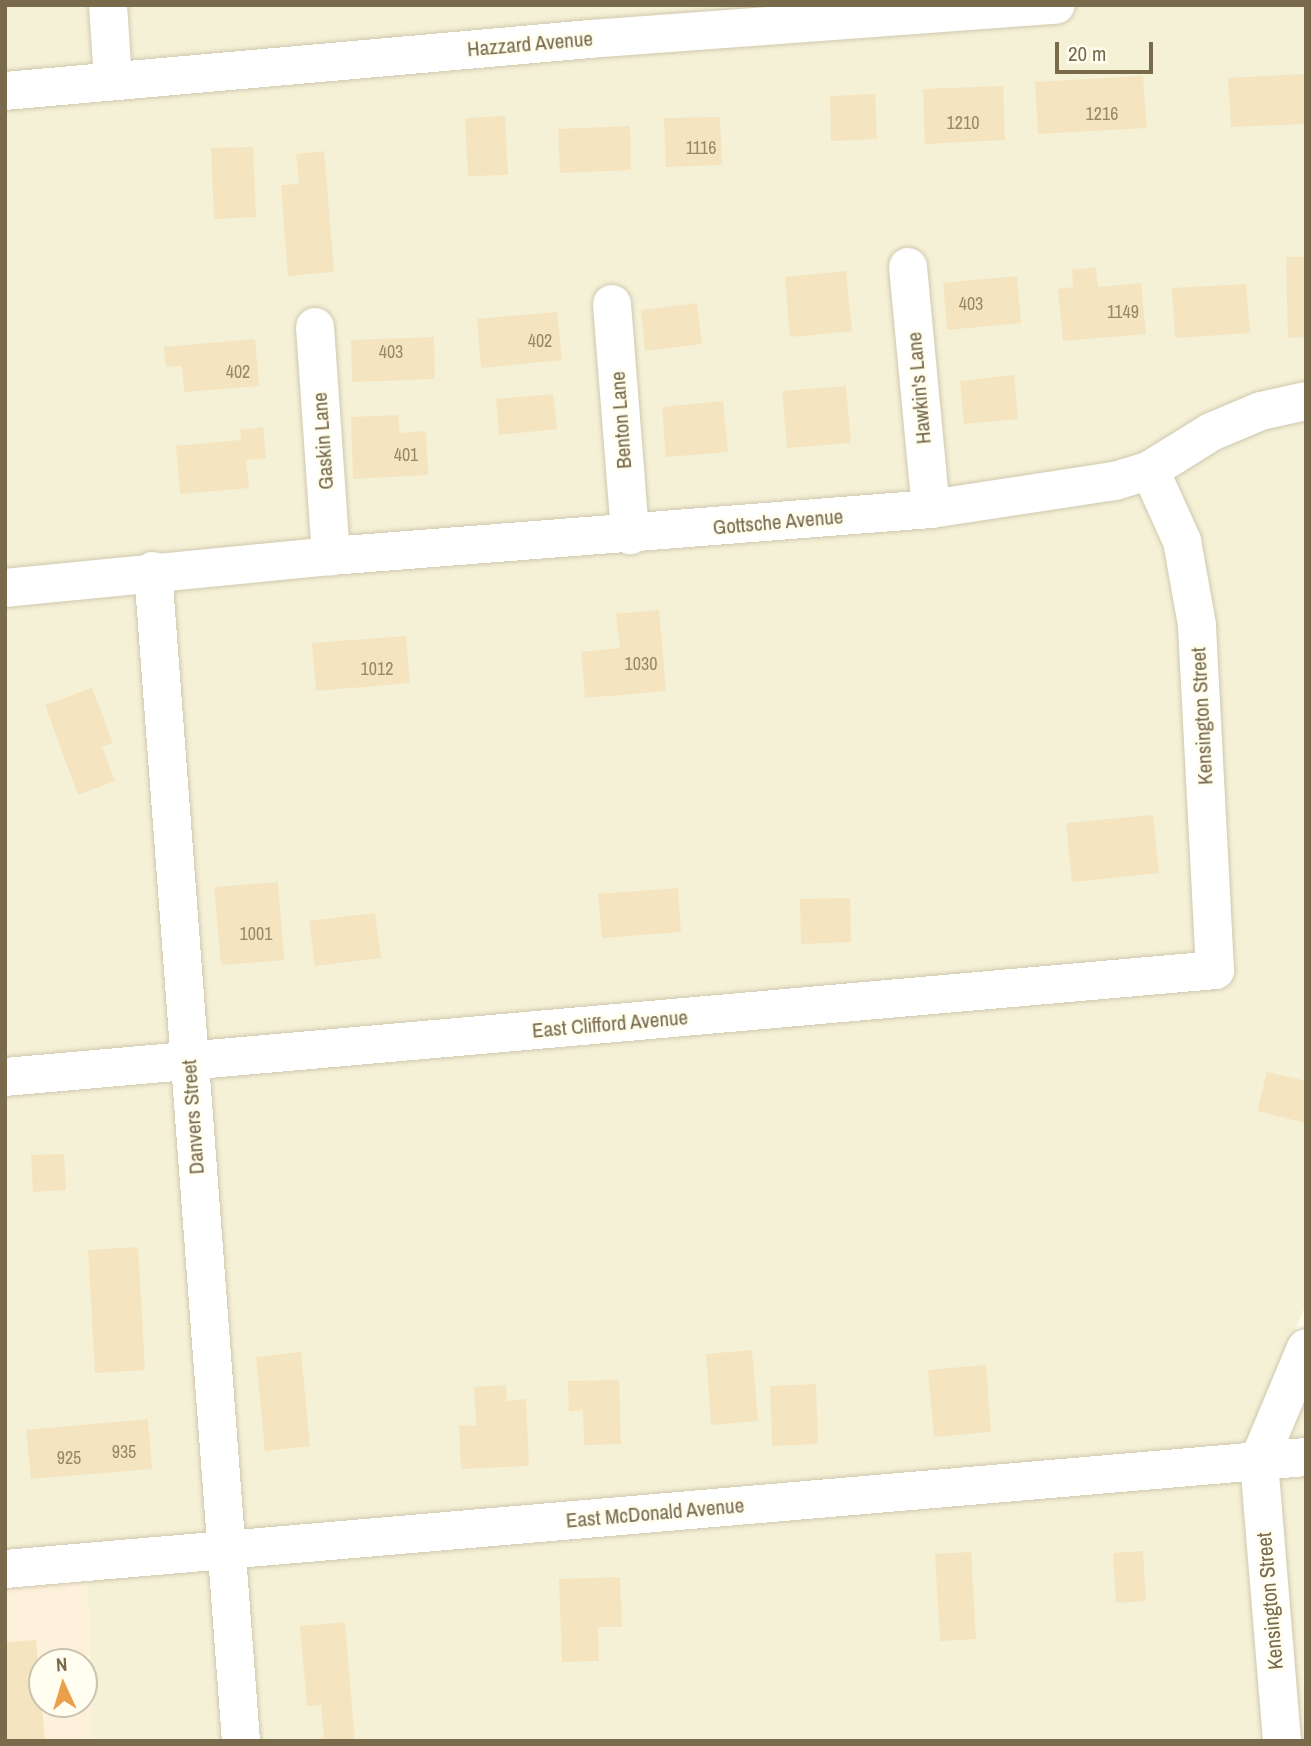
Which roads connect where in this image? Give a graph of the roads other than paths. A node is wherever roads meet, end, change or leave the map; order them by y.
1 (108, 5) edge
2 (1056, 5) edge
3 (113, 80) junction
4 (5, 91) edge
5 (908, 267) dead end
6 (612, 304) dead end
7 (315, 327) dead end
8 (1306, 401) edge
9 (1150, 470) junction
10 (931, 509) junction
11 (630, 535) junction
12 (331, 556) junction
13 (153, 571) junction
14 (5, 588) edge
15 (1215, 970) joint
16 (189, 1063) junction
17 (5, 1077) edge
18 (1306, 1348) edge
19 (1306, 1457) edge
20 (1259, 1460) junction
21 (226, 1550) junction
22 (5, 1569) edge
23 (241, 1741) edge
24 (1282, 1741) edge

1 - 3 street
2 - 3 street, Hazzard Avenue
3 - 4 street, Hazzard Avenue
5 - 10 street, Hawkin's Lane
6 - 11 street, Benton Lane
7 - 12 street, Gaskin Lane
8 - 9 street, Gottsche Avenue
9 - 10 street, Gottsche Avenue
9 - 15 street, Kensington Street
10 - 11 street, Gottsche Avenue
11 - 12 street, Gottsche Avenue
12 - 13 street, Gottsche Avenue
13 - 14 street
13 - 16 street, Danvers Street
15 - 16 street, East Clifford Avenue
16 - 17 street, East Clifford Avenue
16 - 21 street, Danvers Street
18 - 20 street
19 - 20 street, East McDonald Avenue
20 - 21 street, East McDonald Avenue
20 - 24 street, Kensington Street
21 - 22 street, East McDonald Avenue
21 - 23 street, Danvers Street

